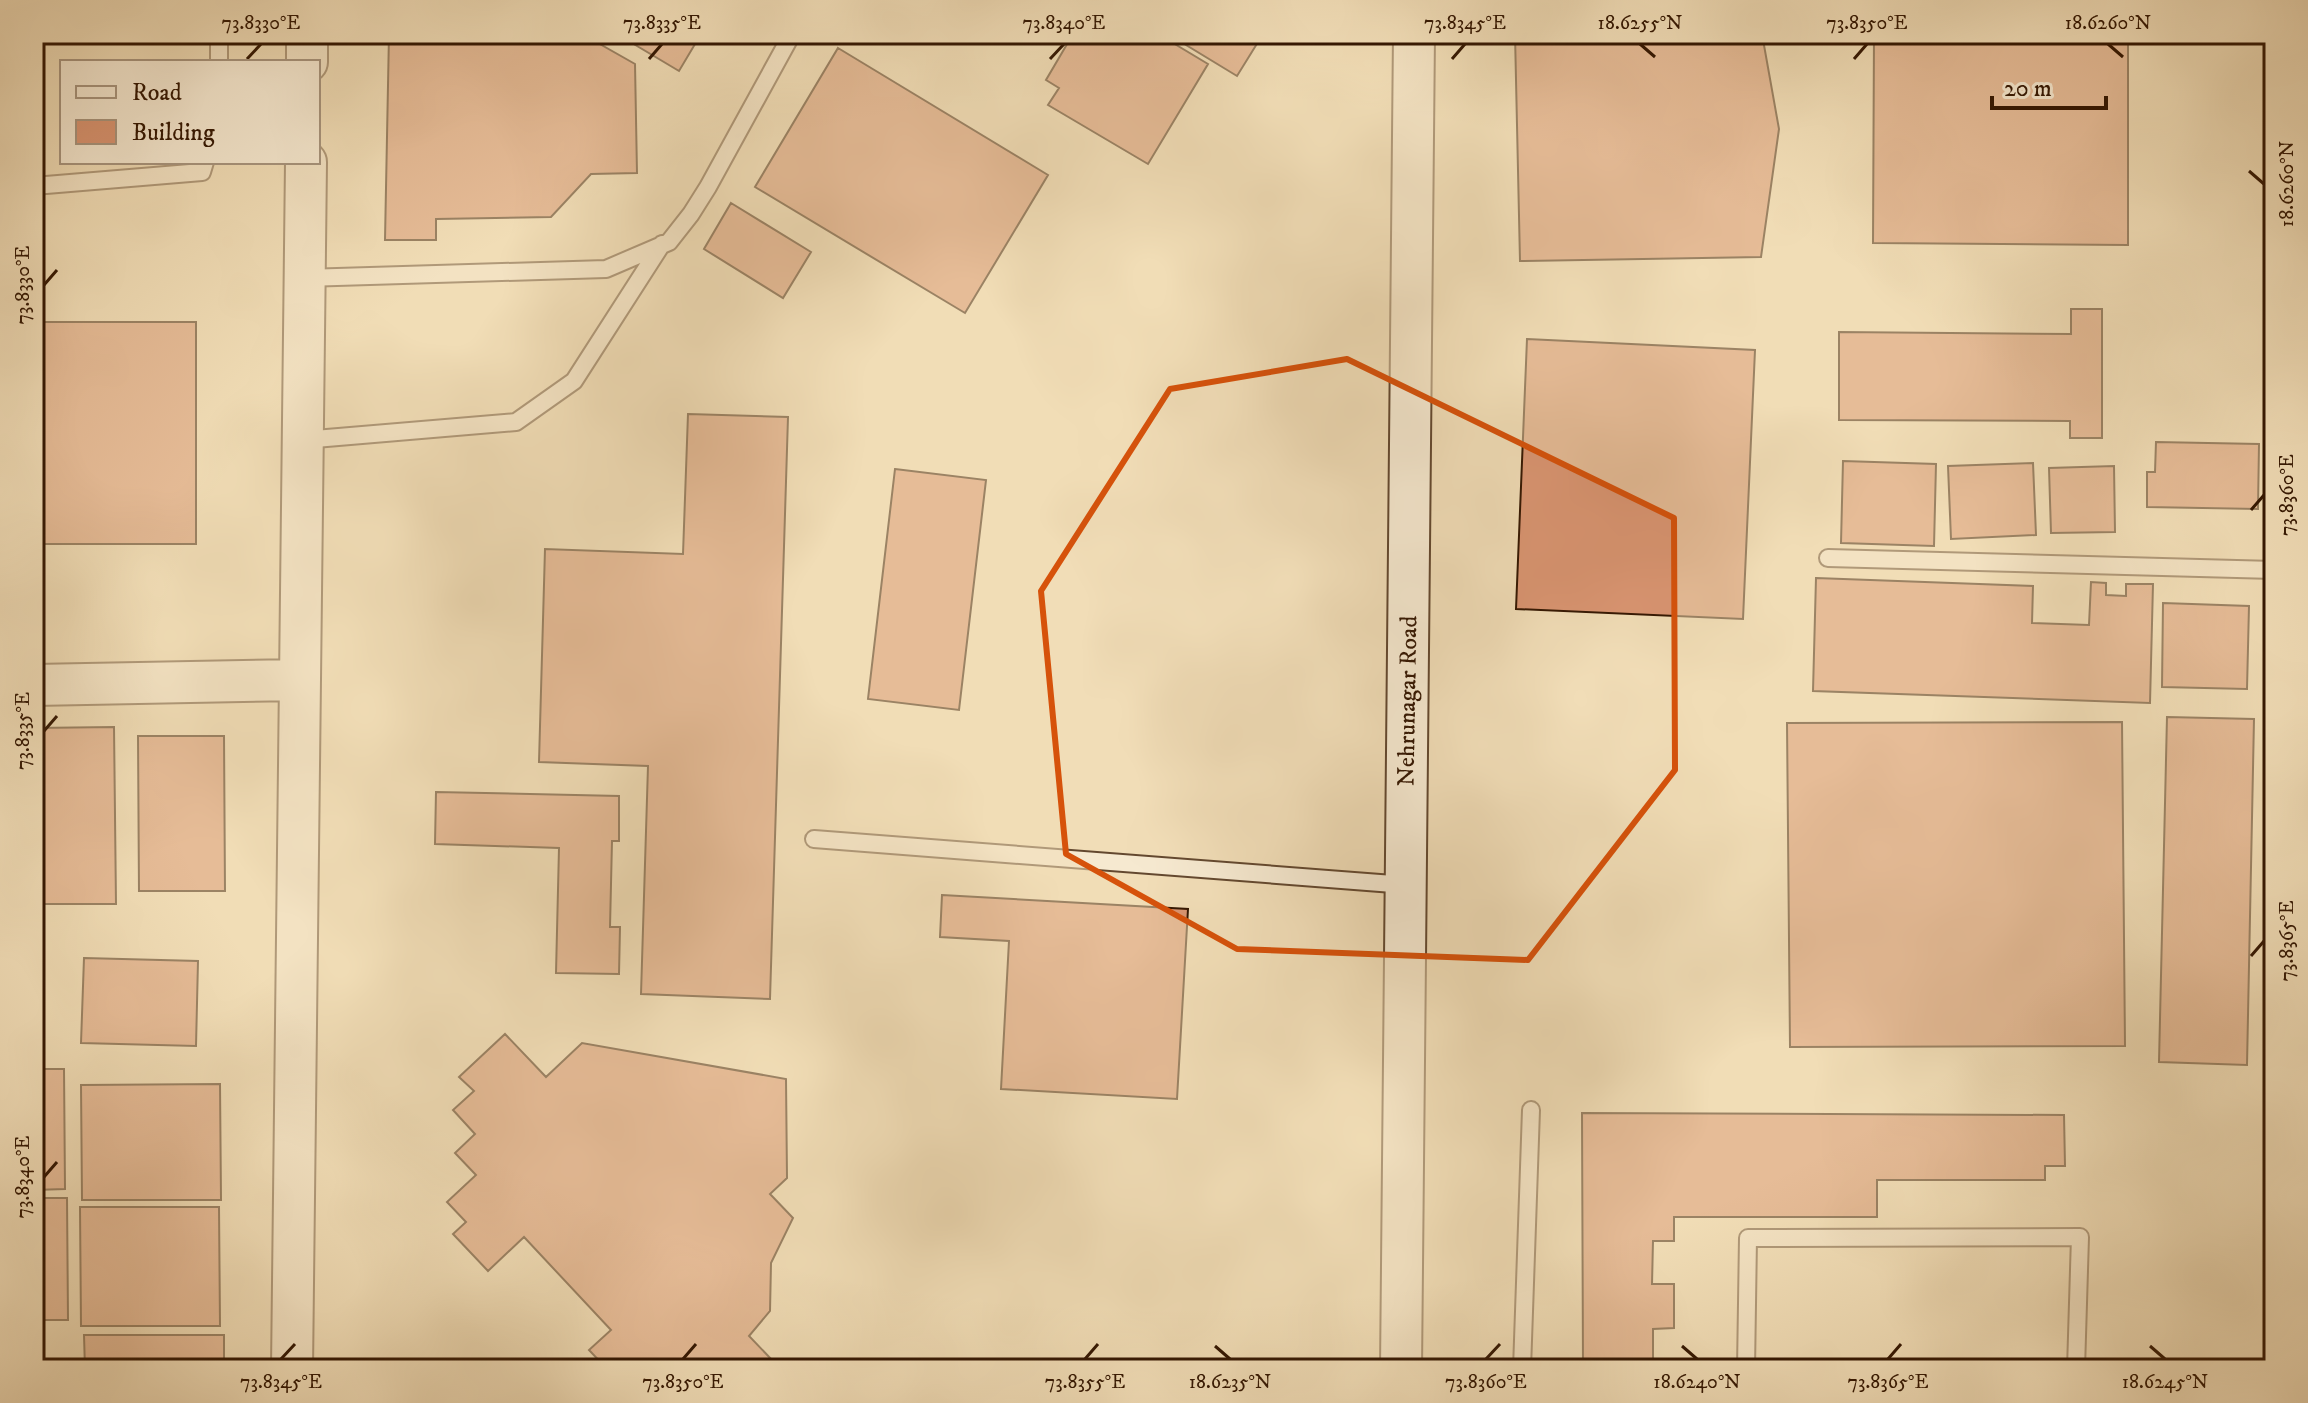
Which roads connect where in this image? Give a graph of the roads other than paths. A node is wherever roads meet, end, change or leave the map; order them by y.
1 (219, 34) edge
2 (307, 34) edge
3 (792, 34) edge
4 (1414, 34) edge
5 (219, 60) edge
6 (307, 60) edge
7 (204, 164) edge
8 (306, 164) edge
9 (34, 186) edge
10 (663, 242) junction
11 (304, 278) junction
12 (303, 440) junction
13 (1828, 558) dead end
14 (2274, 570) edge
15 (300, 680) junction
16 (34, 685) edge
17 (814, 839) dead end
18 (1406, 885) junction
19 (1531, 1110) dead end
20 (292, 1369) edge
21 (1401, 1369) edge
22 (1522, 1369) edge
23 (1746, 1369) edge
24 (2076, 1369) edge

1 - 5 lane
2 - 6 street
3 - 10 lane
4 - 18 street, Nehrunagar Road
7 - 9 lane
8 - 11 street
10 - 11 lane
10 - 12 lane
11 - 12 street
12 - 15 street
13 - 14 lane
15 - 16 street
15 - 20 street
17 - 18 lane
18 - 21 street, Nehrunagar Road
19 - 22 lane
23 - 24 lane

